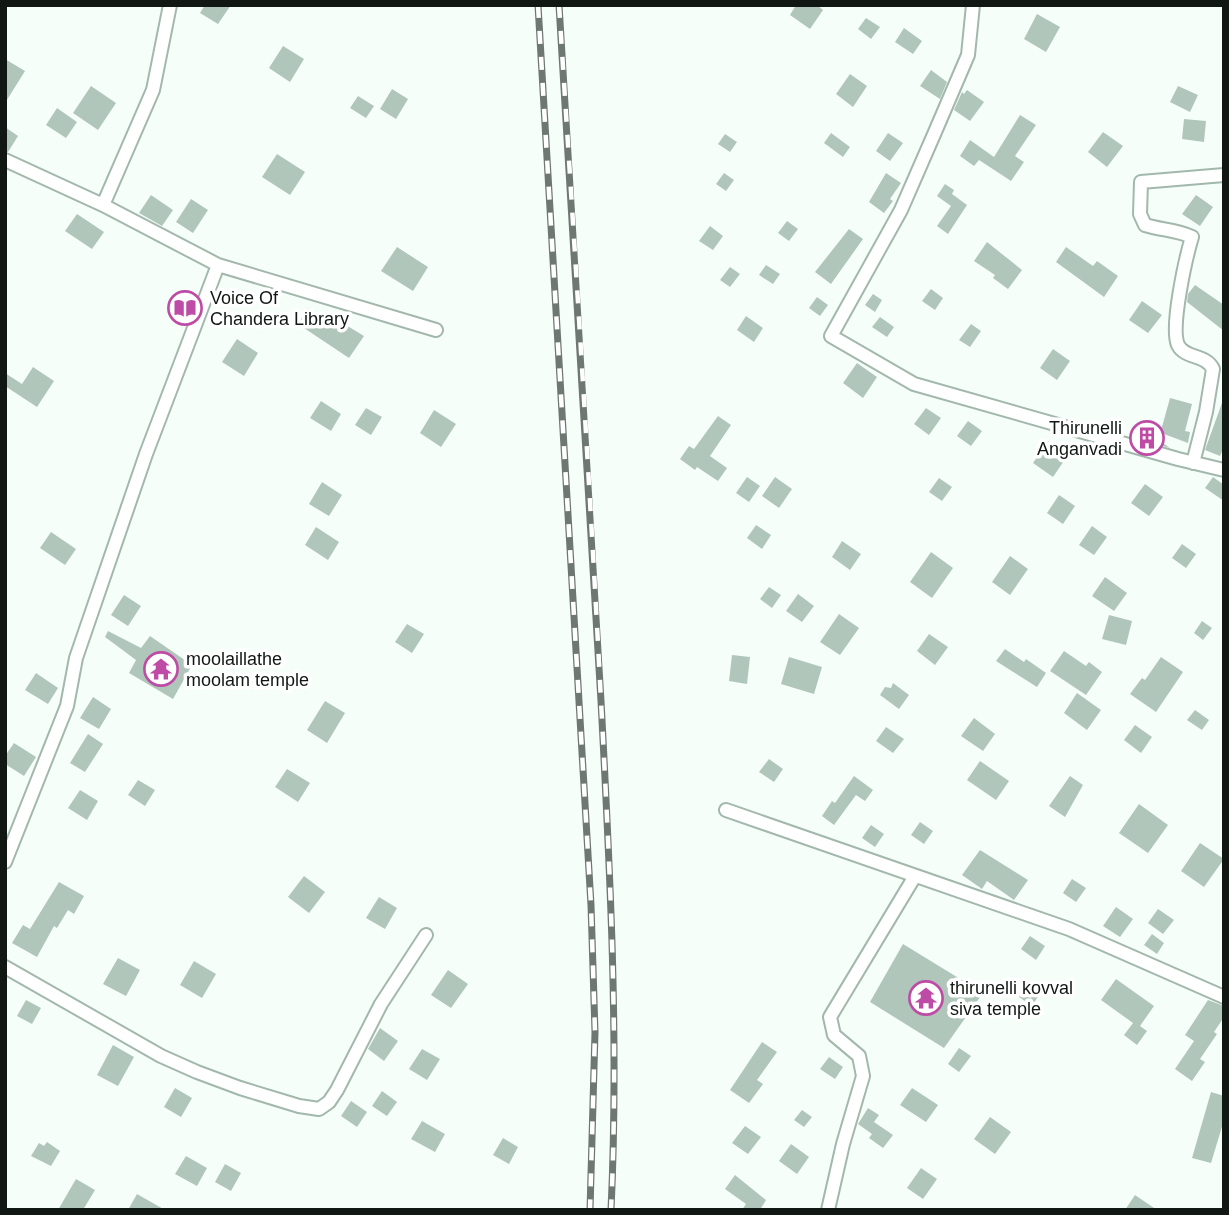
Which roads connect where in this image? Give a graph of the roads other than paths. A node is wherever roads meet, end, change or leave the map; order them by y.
1 (170, 5) edge
2 (973, 5) edge
3 (5, 160) edge
4 (1224, 175) edge
5 (103, 205) junction
6 (218, 265) junction
7 (436, 330) dead end
8 (1192, 463) junction
9 (1224, 470) edge
10 (726, 810) dead end
11 (5, 862) edge
12 (915, 876) junction
13 (426, 935) dead end
14 (5, 967) edge
15 (1224, 997) edge
16 (828, 1210) edge

1 - 5 street
2 - 8 street
3 - 5 street
4 - 8 street
5 - 6 street
6 - 7 street
6 - 11 street
8 - 9 street
10 - 12 street
12 - 15 street
12 - 16 street
13 - 14 street

